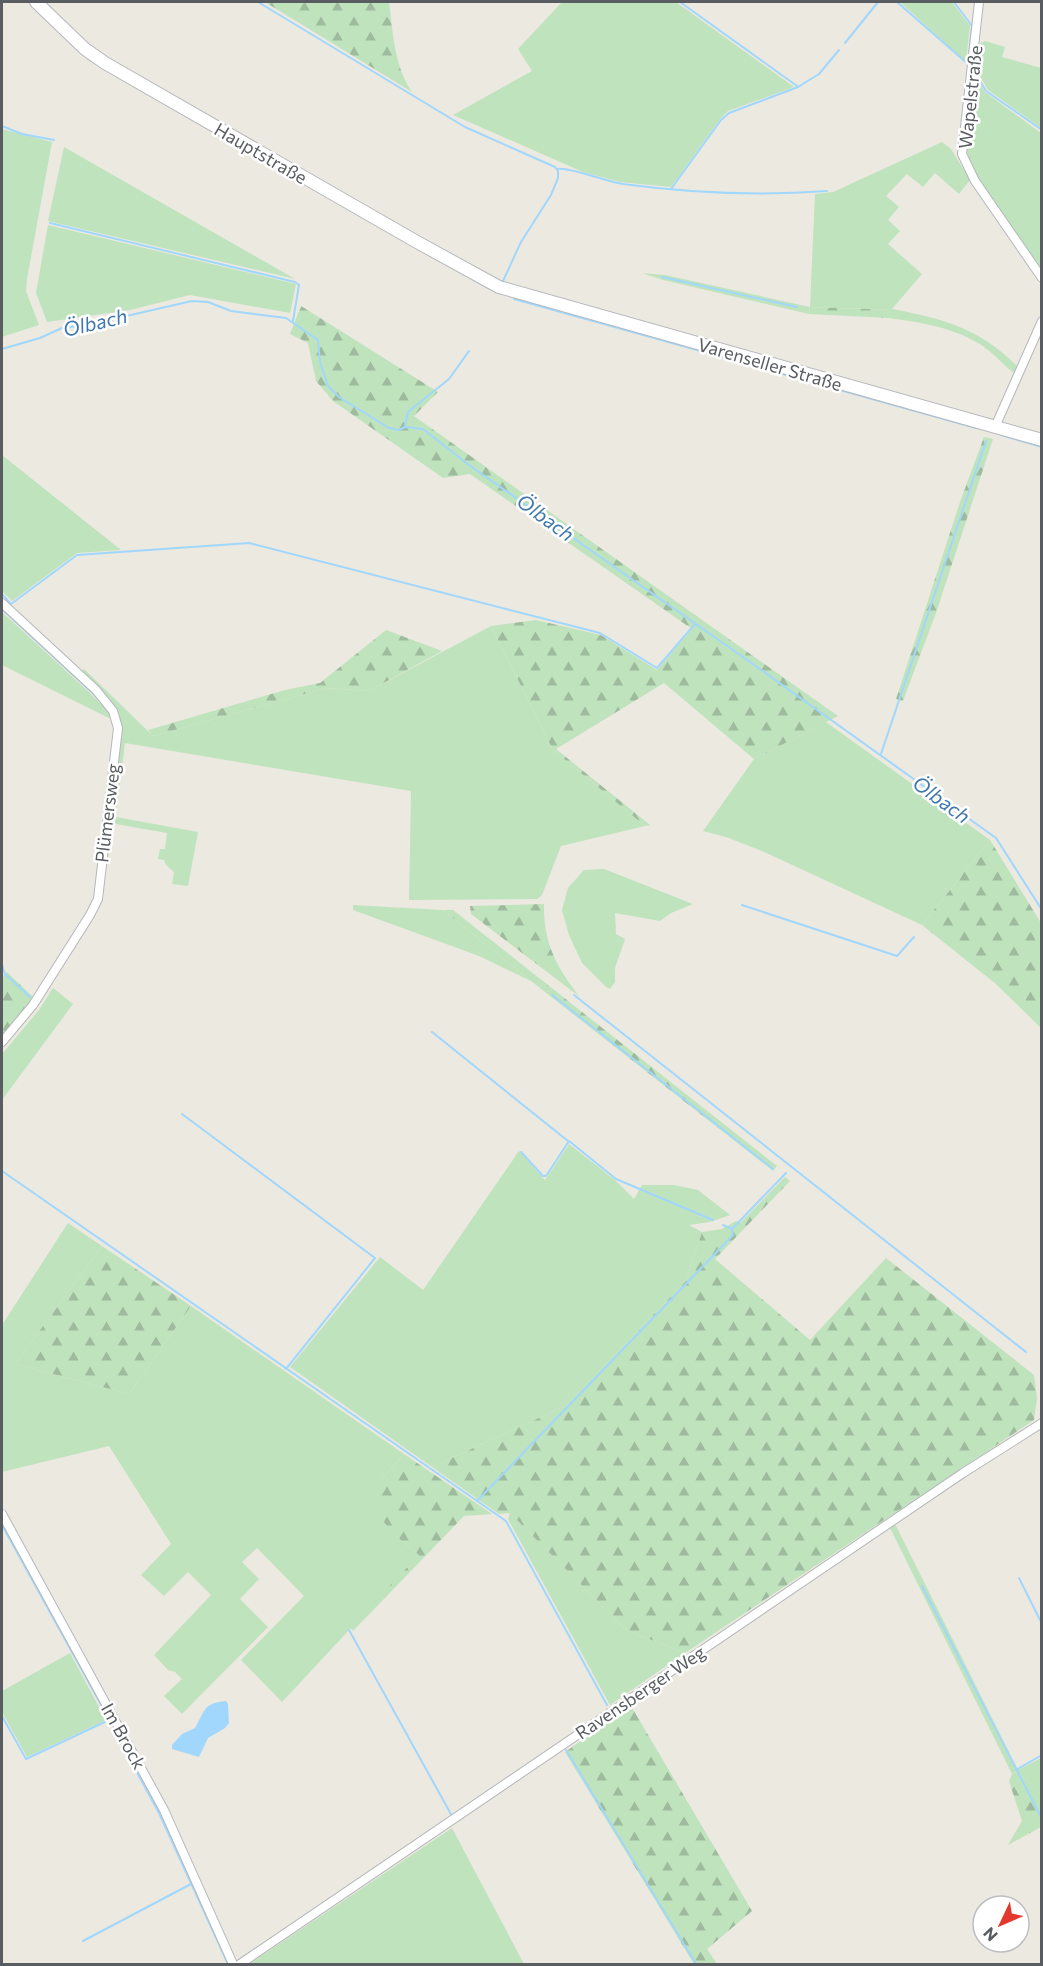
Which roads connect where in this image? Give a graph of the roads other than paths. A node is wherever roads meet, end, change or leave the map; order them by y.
1 (36, 2) edge
2 (979, 2) edge
3 (1041, 278) edge
4 (500, 287) joint
5 (1041, 321) edge
6 (995, 427) junction
7 (1041, 440) edge
8 (2, 603) edge
9 (2, 1042) edge
10 (1041, 1423) edge
11 (2, 1514) edge
12 (233, 1965) edge
13 (240, 1965) edge

1 - 4 main road, Hauptstraße
2 - 3 street, Wapelstraße
4 - 6 main road, Varenseller Straße
5 - 6 street
6 - 7 main road, Varenseller Straße
8 - 9 street, Plümersweg
10 - 13 street, Ravensberger Weg
11 - 12 street, Im Brock

